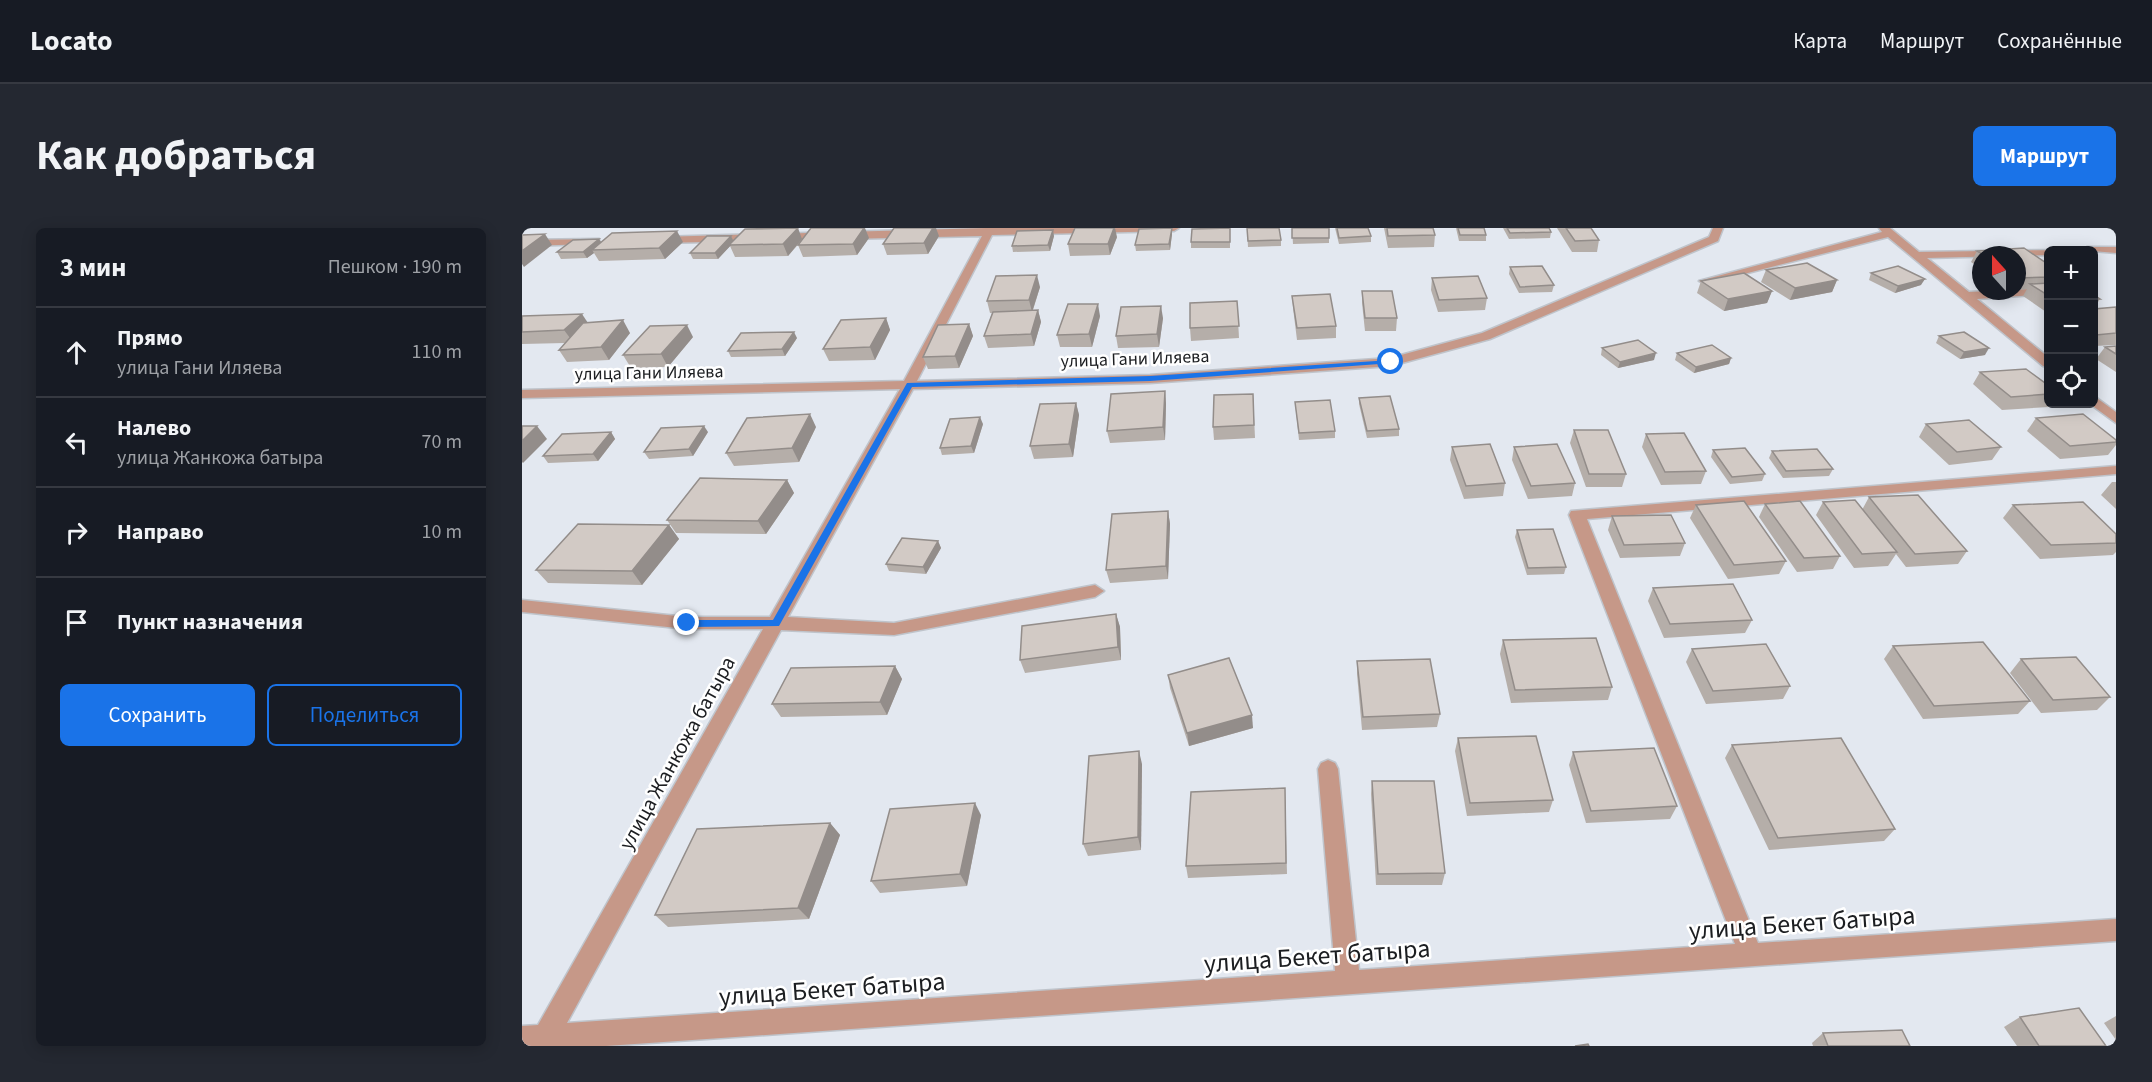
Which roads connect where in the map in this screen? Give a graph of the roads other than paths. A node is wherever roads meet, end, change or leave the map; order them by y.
1 (1174, 228) edge
2 (1718, 228) edge
3 (990, 230) edge
4 (1887, 231) edge
5 (642, 240) edge
6 (606, 241) edge
7 (522, 243) edge
8 (2098, 250) edge
9 (2116, 250) edge
10 (2044, 252) edge
11 (1917, 255) junction
12 (1705, 281) edge
13 (2044, 291) edge
14 (1966, 296) junction
15 (2044, 359) edge
16 (909, 384) junction
17 (522, 394) edge
18 (2098, 403) edge
19 (2116, 419) edge
20 (2116, 470) edge
21 (1095, 591) dead end
22 (522, 606) edge
23 (776, 623) junction
24 (1328, 770) dead end
25 (2116, 930) edge
26 (1751, 955) junction
27 (1348, 983) junction
28 (535, 1041) edge

1 - 3 street
2 - 16 street, улица Гани Иляева
3 - 5 street
3 - 16 street, улица Жанкожа батыра
4 - 11 street
4 - 12 street
6 - 7 street
8 - 9 street
10 - 11 street
11 - 14 street
13 - 14 street
14 - 15 street
16 - 17 street, улица Гани Иляева
16 - 23 street, улица Жанкожа батыра
18 - 19 street
20 - 26 street
21 - 23 street
22 - 23 street
23 - 28 street, улица Жанкожа батыра
24 - 27 street
25 - 26 street, улица Бекет батыра
26 - 27 street, улица Бекет батыра
27 - 28 street, улица Бекет батыра

